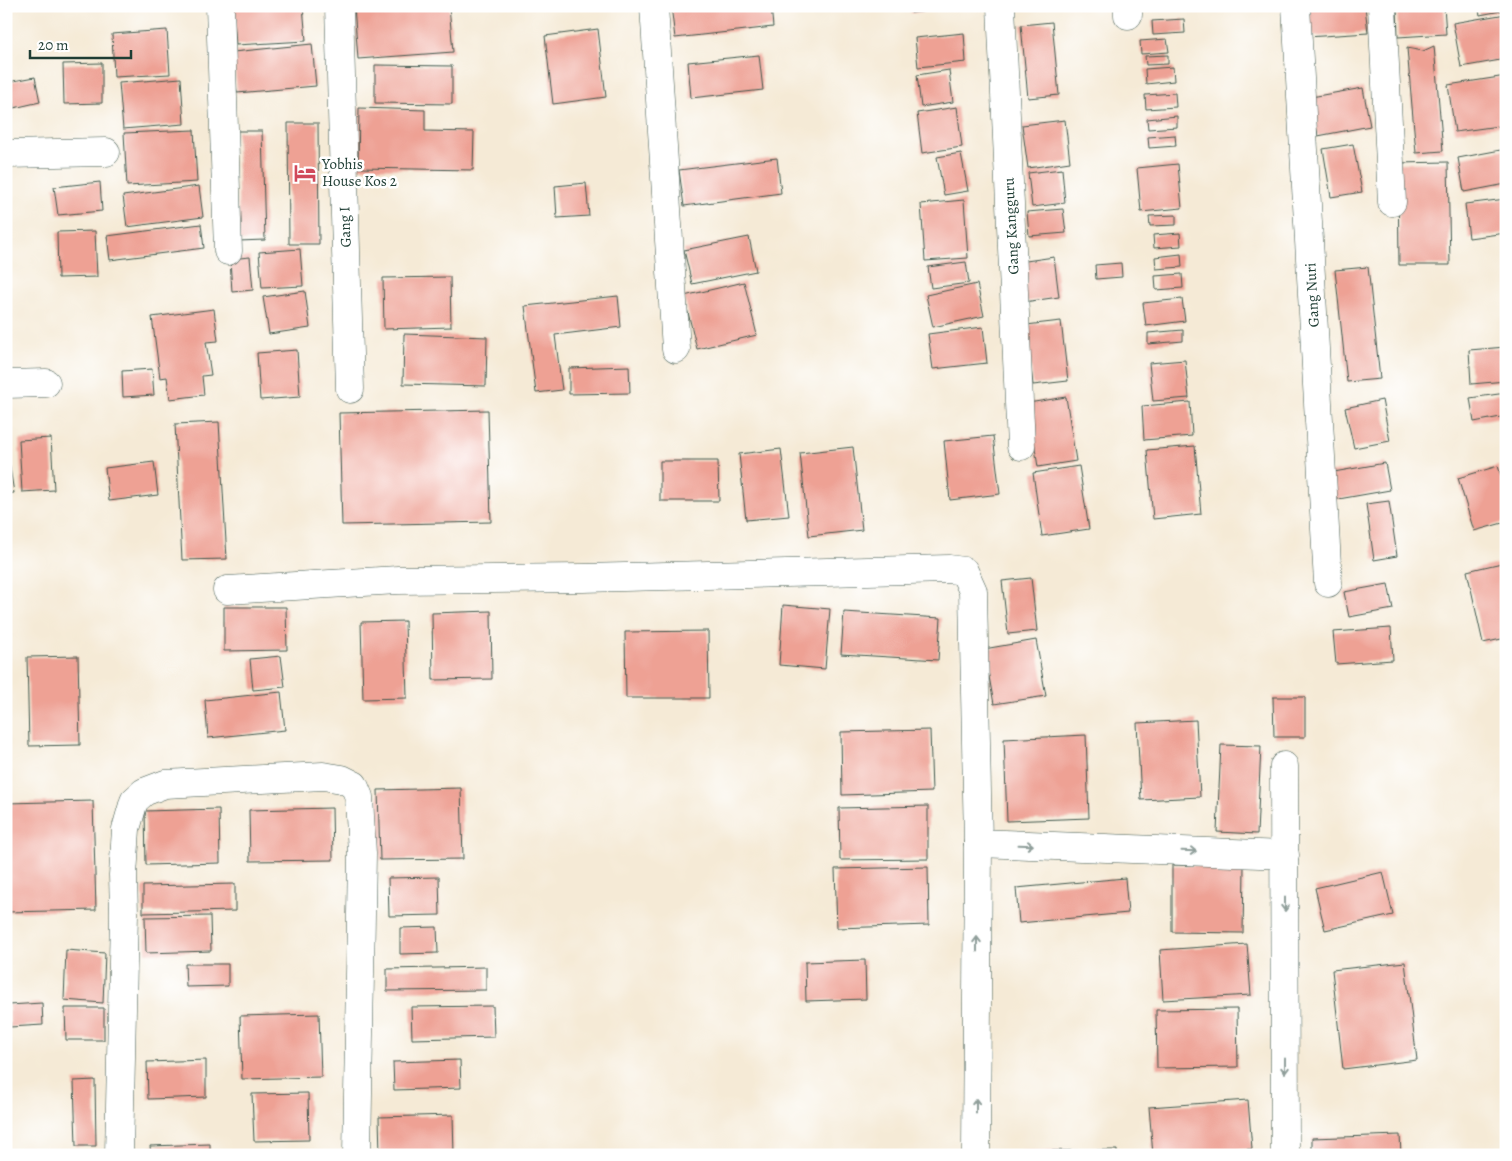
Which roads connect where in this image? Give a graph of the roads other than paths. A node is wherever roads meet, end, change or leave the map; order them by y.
1 (220, 6) edge
2 (339, 6) edge
3 (654, 6) edge
4 (1000, 6) edge
5 (1296, 6) edge
6 (1382, 6) edge
7 (106, 152) dead end
8 (6, 154) edge
9 (1392, 202) dead end
10 (228, 251) dead end
11 (676, 349) dead end
12 (46, 383) dead end
13 (6, 384) edge
14 (350, 389) dead end
15 (1021, 446) dead end
16 (1328, 583) dead end
17 (227, 590) dead end
18 (1284, 766) dead end
19 (978, 843) junction
20 (1285, 855) junction
21 (119, 1155) edge
22 (357, 1155) edge
23 (976, 1155) edge
24 (1285, 1155) edge

1 - 10 street
2 - 14 street, Gang I
3 - 11 street
4 - 15 street, Gang Kangguru
5 - 16 street, Gang Nuri
6 - 9 street
7 - 8 street
12 - 13 street
17 - 19 street
18 - 20 street
19 -> 20 street
23 -> 19 street
20 -> 24 street
21 - 22 street

